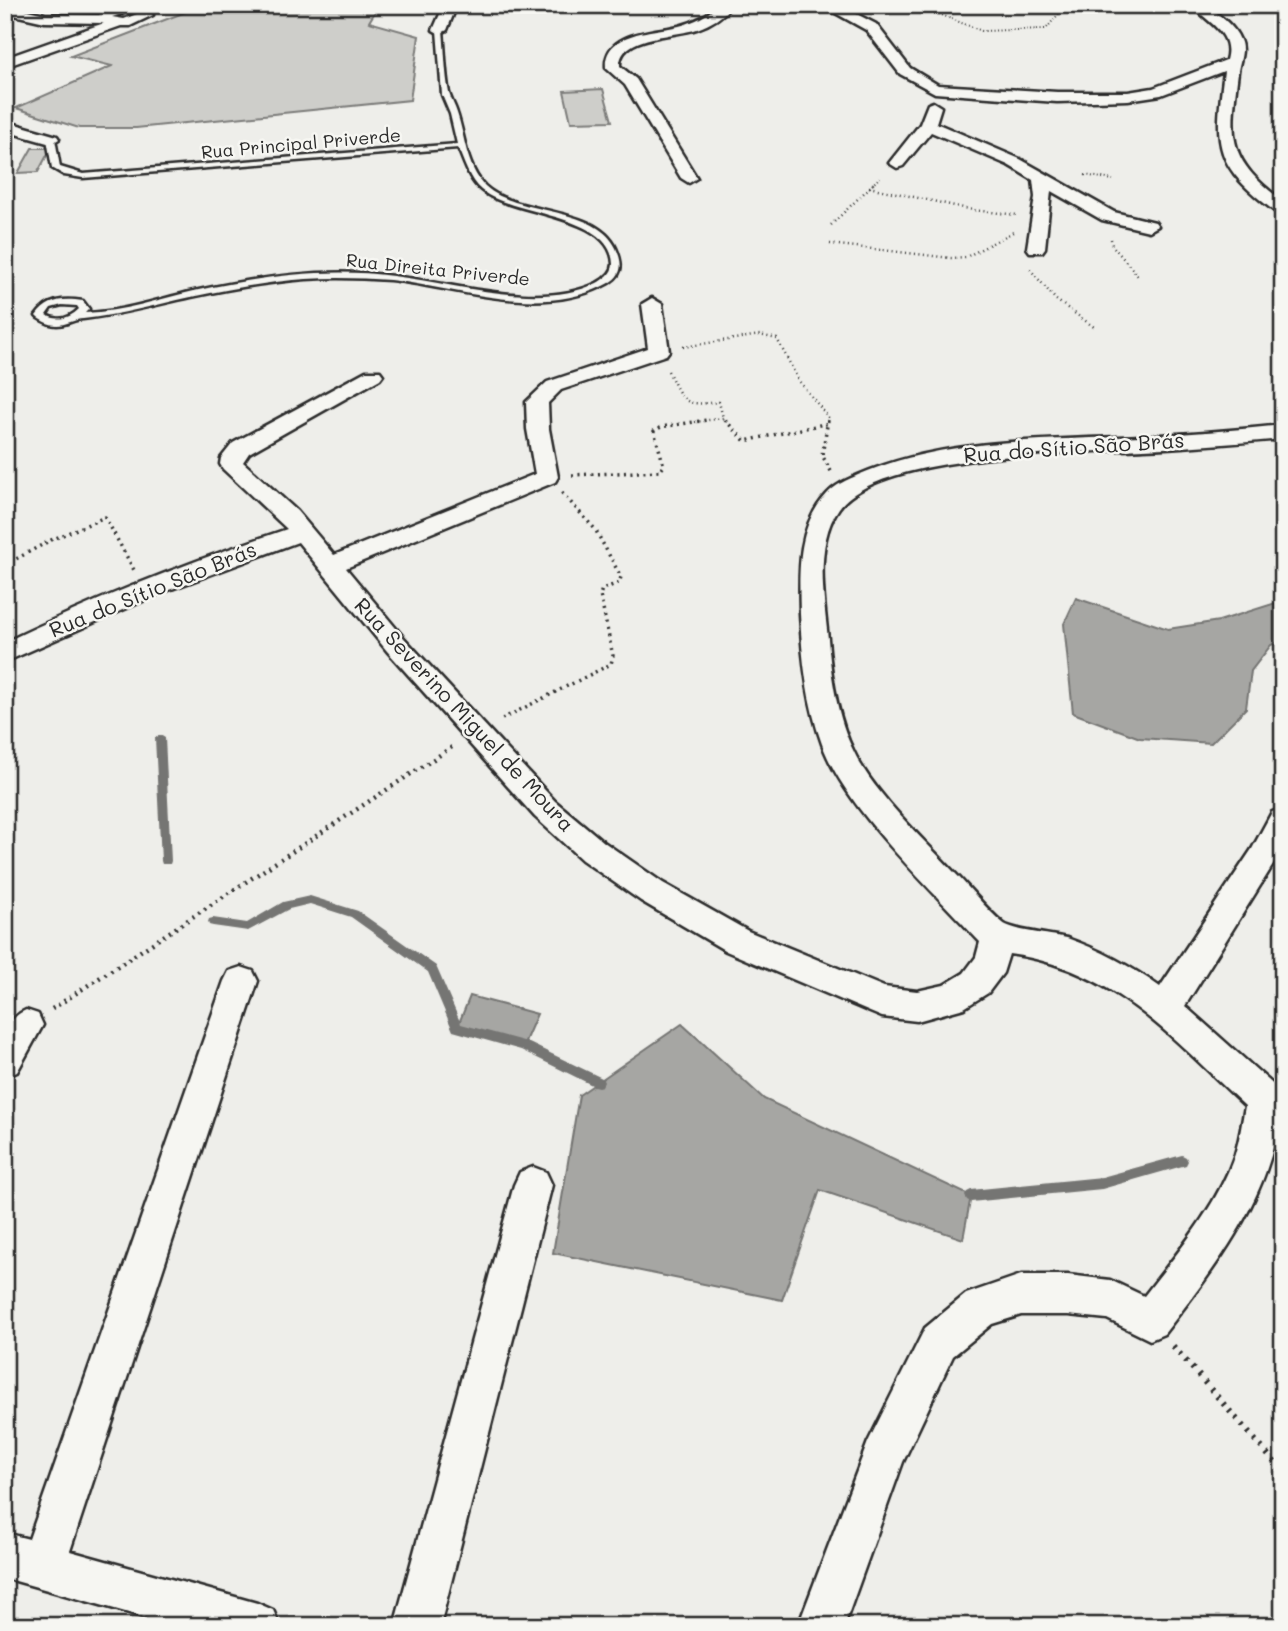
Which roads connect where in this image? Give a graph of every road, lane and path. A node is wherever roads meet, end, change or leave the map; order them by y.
1 (451, 5) edge
2 (726, 5) edge
3 (827, 5) edge
4 (916, 5) edge
5 (1066, 5) edge
6 (1198, 5) edge
7 (5, 9) edge
8 (103, 19) junction
9 (117, 23) junction
10 (440, 30) joint
11 (5, 63) edge
12 (1231, 63) junction
13 (935, 89) junction
14 (928, 125) junction
15 (5, 126) edge
16 (51, 139) joint
17 (461, 146) junction
18 (897, 163) joint
19 (689, 178) dead end
20 (1041, 178) junction
21 (869, 187) junction
22 (1283, 209) edge
23 (1018, 215) junction
24 (1040, 216) junction
25 (1108, 216) junction
26 (1017, 223) dead end
27 (831, 225) dead end
28 (1149, 226) dead end
29 (1015, 230) dead end
30 (830, 244) dead end
31 (1037, 248) joint
32 (1138, 276) dead end
33 (652, 304) dead end
34 (79, 316) dead end
35 (1094, 327) dead end
36 (659, 351) junction
37 (373, 375) dead end
38 (723, 418) junction
39 (830, 423) junction
40 (1283, 432) edge
41 (547, 477) junction
42 (846, 490) junction
43 (303, 532) junction
44 (5, 565) edge
45 (329, 566) junction
46 (144, 589) junction
47 (5, 653) edge
48 (474, 733) junction
49 (1283, 820) edge
50 (1273, 864) edge
51 (998, 939) junction
52 (241, 981) dead end
53 (1163, 1010) junction
54 (26, 1025) joint
55 (5, 1061) edge
56 (533, 1185) dead end
57 (1150, 1320) junction
58 (1283, 1472) edge
59 (24, 1560) edge
60 (257, 1626) edge
61 (417, 1626) edge
62 (821, 1626) edge

1 - 10 street
2 - 19 street
3 - 13 street
4 - 5 path
6 - 12 street
7 - 8 street
8 - 9 street
8 - 9 street
9 - 11 street
10 - 17 lane
12 - 13 street
12 - 22 street
13 - 14 street
14 - 18 street
14 - 20 street
15 - 16 street
16 - 17 lane, Rua Principal Priverde
17 - 34 lane, Rua Direita Priverde
18 - 21 path
20 - 24 street
20 - 25 street
21 - 23 path
21 - 27 path
23 - 24 path
23 - 26 path
24 - 31 street
25 - 28 street
25 - 32 path
29 - 30 path
31 - 35 path
33 - 36 street
36 - 38 path
36 - 39 path
36 - 41 street
37 - 43 street, Rua Severino Miguel de Moura
38 - 39 path
38 - 41 path
39 - 42 path
40 - 42 street, Rua do Sítio São Brás
41 - 45 street
41 - 48 path
42 - 51 street, Rua do Sítio São Brás
43 - 45 street, Rua Severino Miguel de Moura
43 - 46 street, Rua do Sítio São Brás
44 - 46 path
45 - 48 street, Rua Severino Miguel de Moura
46 - 47 street, Rua do Sítio São Brás
48 - 51 street, Rua Severino Miguel de Moura
48 - 54 path
49 - 50 street
50 - 53 street
51 - 53 street
52 - 59 street
53 - 57 street
54 - 55 street
56 - 61 street
57 - 58 path
57 - 62 street
59 - 60 street

